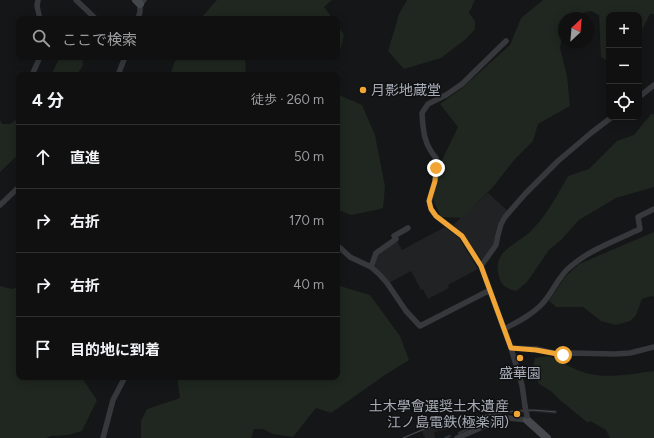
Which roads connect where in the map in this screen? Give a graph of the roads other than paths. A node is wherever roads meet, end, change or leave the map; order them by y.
1 (38, 0) edge
2 (76, 0) edge
3 (140, 1) edge
4 (39, 16) edge
5 (93, 16) edge
6 (139, 16) edge
7 (506, 41) dead end
8 (39, 60) edge
9 (124, 60) edge
10 (33, 72) edge
11 (119, 72) edge
12 (654, 85) edge
13 (642, 95) edge
14 (608, 120) edge
15 (16, 190) edge
16 (0, 205) edge
17 (654, 209) edge
18 (408, 228) dead end
19 (340, 248) edge
20 (481, 266) junction
21 (370, 267) junction
22 (490, 290) junction
23 (504, 329) junction
24 (654, 347) edge
25 (511, 348) junction
26 (124, 380) edge
27 (527, 418) junction
28 (103, 438) edge
29 (457, 438) edge
30 (547, 438) edge

1 - 4 street
2 - 5 street
3 - 6 street
7 - 20 street
8 - 10 street
9 - 11 street
12 - 13 street
14 - 20 street
15 - 16 street
17 - 23 street
18 - 21 street
19 - 21 street
20 - 22 street
21 - 22 street
22 - 23 street
23 - 25 street
24 - 25 street
25 - 27 street, bridge
26 - 28 street
27 - 29 street
27 - 30 street

